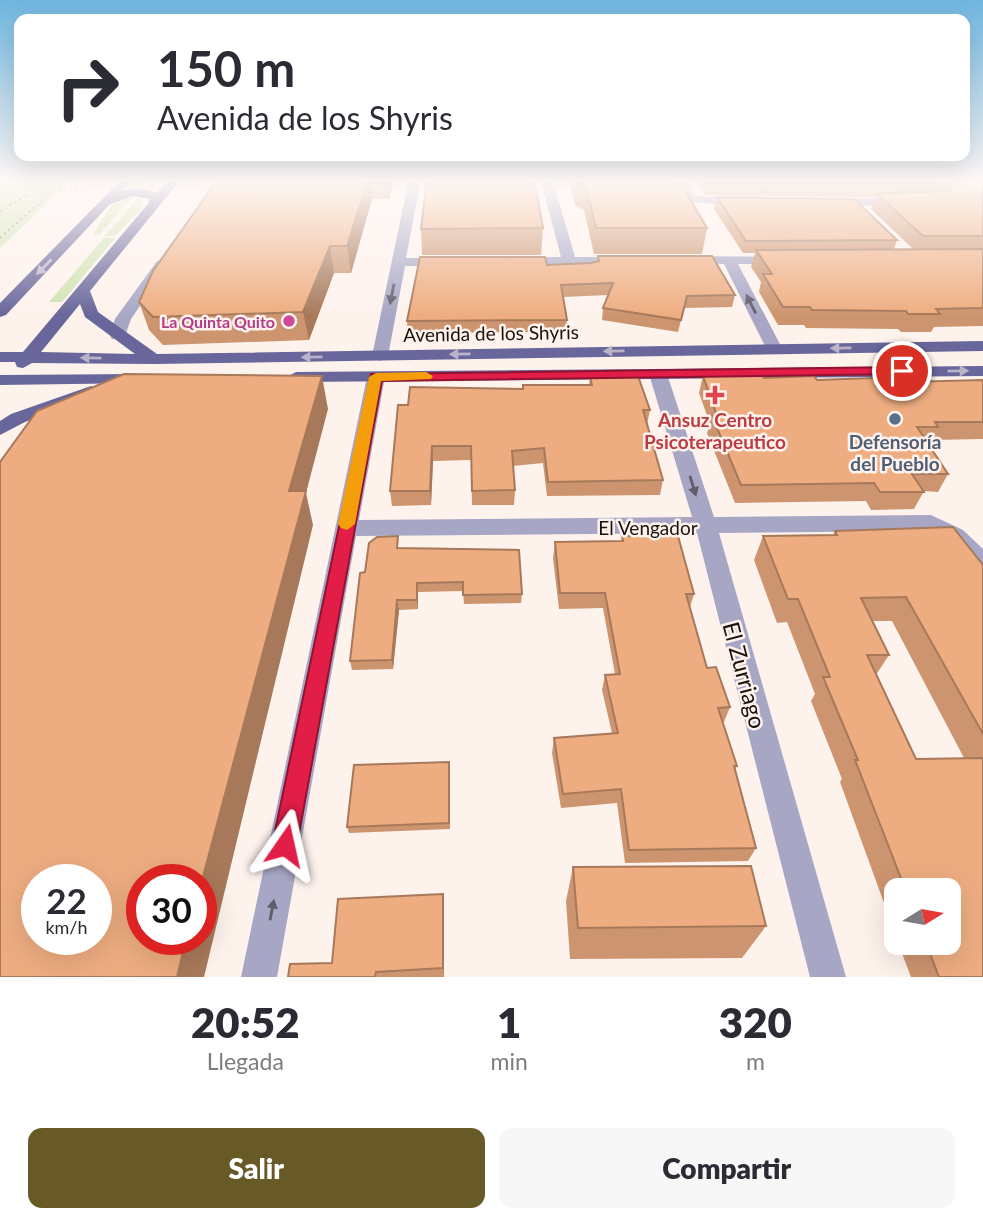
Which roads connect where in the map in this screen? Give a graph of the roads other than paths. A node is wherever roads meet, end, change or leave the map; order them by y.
1 (85, 225) edge
2 (137, 225) edge
3 (406, 225) edge
4 (559, 225) edge
5 (169, 254) edge
6 (729, 260) junction
7 (791, 260) edge
8 (501, 261) edge
9 (569, 261) junction
10 (638, 261) edge
11 (666, 261) edge
12 (398, 262) junction
13 (461, 262) edge
14 (82, 290) junction
15 (17, 294) junction
16 (0, 302) edge
17 (0, 312) edge
18 (118, 336) junction
19 (983, 346) edge
20 (774, 348) junction
21 (0, 357) edge
22 (28, 357) junction
23 (154, 359) junction
24 (378, 366) junction
25 (983, 371) edge
26 (658, 374) junction
27 (278, 378) edge
28 (3, 384) edge
29 (0, 429) edge
30 (706, 526) junction
31 (346, 528) junction
32 (983, 567) edge
33 (259, 977) edge
34 (828, 977) edge

1 -> 15 main road
2 - 14 main road
3 - 12 street
4 - 9 street
5 - 18 street
6 - 7 street
6 - 11 street
20 -> 6 street
8 - 9 street
9 - 10 street
12 - 13 street
12 -> 24 street
14 - 18 main road
14 - 22 main road
15 - 16 main road
15 - 17 main road
18 - 23 main road
19 -> 20 main road, Avenida de los Shyris
20 -> 24 main road, Avenida de los Shyris
21 - 22 main road, Avenida de los Shyris
23 -> 22 main road, Avenida de los Shyris
22 - 28 main road
24 -> 23 main road, Avenida de los Shyris
24 - 26 main road, Avenida de los Shyris
24 - 27 main road, Avenida de los Shyris
24 - 31 street
26 -> 25 main road, Avenida de los Shyris
26 -> 30 street, El Zurriago
28 - 29 main road
30 - 31 street, El Vengador
30 - 32 street, El Vengador
30 - 34 street, El Zurriago
33 -> 31 street

